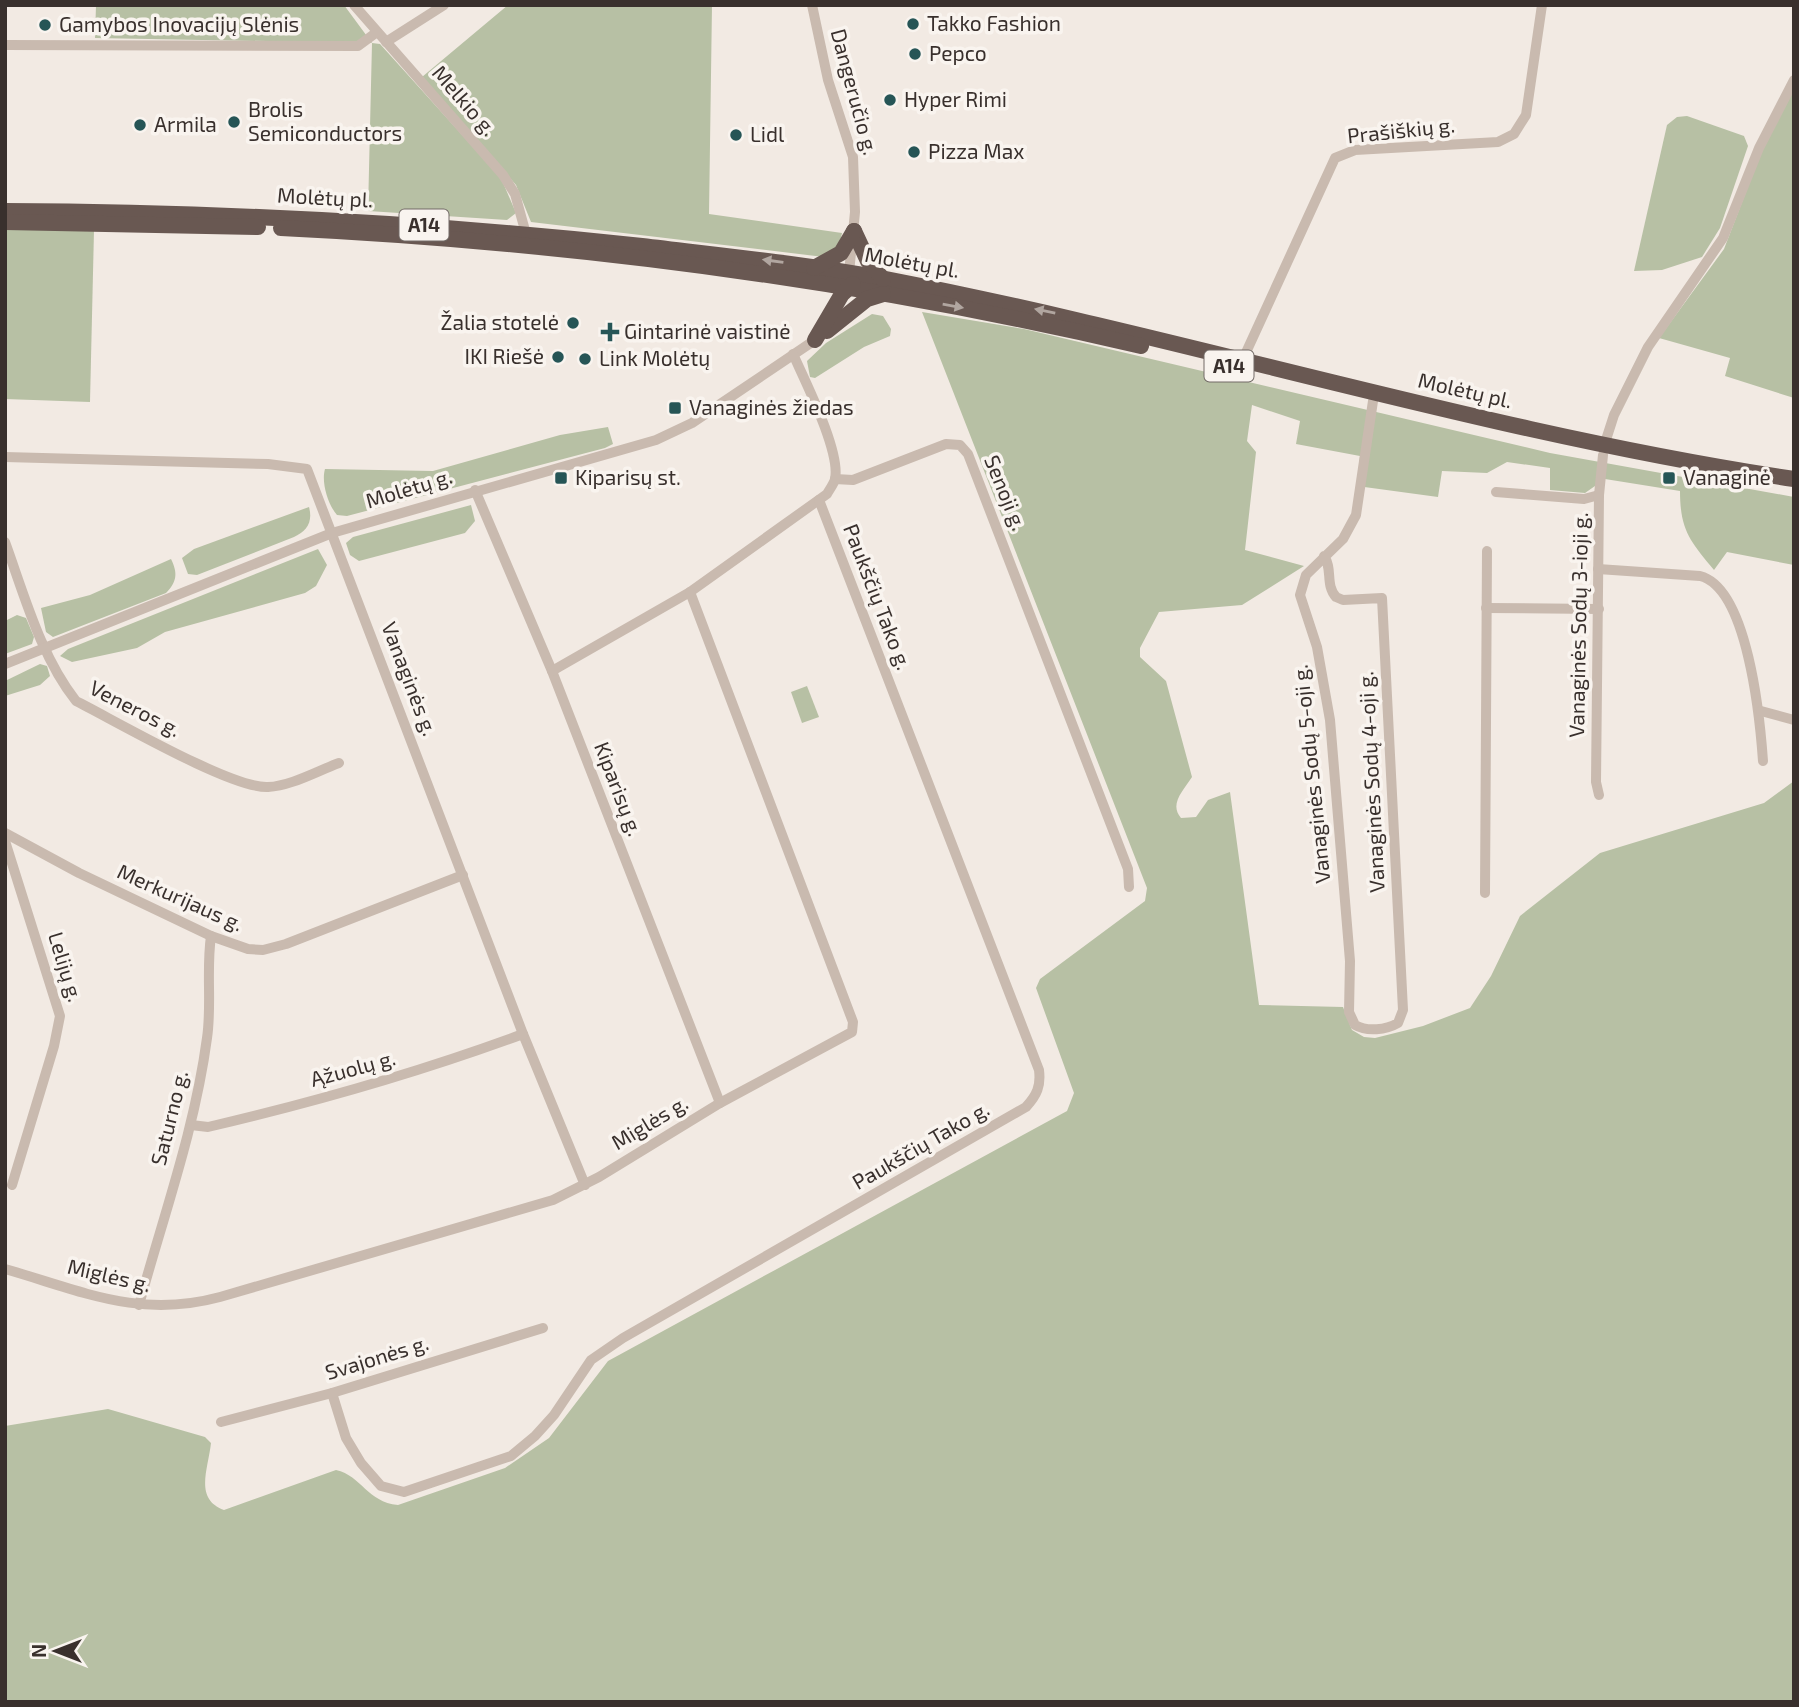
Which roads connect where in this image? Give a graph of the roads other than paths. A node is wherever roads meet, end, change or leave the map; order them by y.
1 (354, 5) edge
2 (444, 5) edge
3 (812, 5) edge
4 (1542, 5) edge
5 (377, 32) junction
6 (386, 42) junction
7 (5, 46) edge
8 (1794, 80) edge
9 (5, 211) edge
10 (5, 222) edge
11 (854, 231) junction
12 (526, 233) junction
13 (813, 275) junction
14 (846, 278) junction
15 (880, 283) junction
16 (833, 319) junction
17 (815, 340) joint
18 (793, 354) junction
19 (1243, 359) junction
20 (1373, 401) junction
21 (1604, 450) junction
22 (5, 457) edge
23 (835, 479) junction
24 (1794, 479) edge
25 (1794, 489) edge
26 (475, 490) junction
27 (1496, 492) dead end
28 (1599, 495) junction
29 (819, 500) junction
30 (332, 533) junction
31 (5, 542) edge
32 (1487, 551) dead end
33 (1324, 556) junction
34 (1598, 569) junction
35 (690, 592) junction
36 (1486, 608) junction
37 (1599, 609) junction
38 (46, 648) junction
39 (5, 664) edge
40 (552, 671) junction
41 (1761, 711) junction
42 (1794, 720) edge
43 (1763, 761) dead end
44 (339, 764) dead end
45 (1599, 795) dead end
46 (5, 833) edge
47 (5, 841) edge
48 (464, 875) junction
49 (1129, 887) dead end
50 (1485, 893) dead end
51 (211, 936) junction
52 (1369, 1029) joint
53 (523, 1034) junction
54 (720, 1103) junction
55 (191, 1125) junction
56 (12, 1185) dead end
57 (584, 1185) junction
58 (5, 1269) edge
59 (139, 1305) junction
60 (543, 1328) dead end
61 (332, 1392) junction
62 (221, 1422) dead end

1 - 5 street, Melkio g.
2 - 6 street
3 - 11 street, Dangeručio g.
4 - 19 street, Prašiškių g.
5 - 6 street, Melkio g.
5 - 7 street
6 - 12 street, Melkio g.
8 - 21 street, Vanaginės Sodų 3-ioji g.
9 - 12 highway, Molėtų pl. / A14
10 - 13 highway, Molėtų pl. / A14
11 - 13 highway
11 - 14 street, Dangeručio g.
11 - 15 highway
13 -> 12 highway, Molėtų pl. / A14
13 - 14 highway, Molėtų pl. / A14
13 - 16 highway
14 - 15 highway, Molėtų pl. / A14
14 - 15 highway
14 - 16 highway
15 - 16 highway
19 -> 15 highway, Molėtų pl. / A14
15 -> 20 highway, Molėtų pl. / A14
16 - 17 highway
17 - 18 street, Molėtų g.
18 - 23 street
18 - 26 street, Molėtų g.
19 - 21 highway, Molėtų pl. / A14
20 - 21 highway, Molėtų pl. / A14
20 - 33 street, Vanaginės Sodų 5-oji g.
21 - 24 highway, Molėtų pl. / A14
21 - 25 highway, Molėtų pl. / A14
21 - 28 street, Vanaginės Sodų 3-ioji g.
22 - 30 street, Vanaginės g.
23 - 29 street
23 - 49 street, Senoji g.
26 - 30 street, Molėtų g.
26 - 40 street, Kiparisų g.
27 - 28 street
28 - 34 street, Vanaginės Sodų 3-ioji g.
29 - 35 street
29 - 61 street, Paukščių Tako g.
30 - 38 street, Molėtų g.
30 - 48 street, Vanaginės g.
31 - 38 street, Veneros g.
32 - 36 street
33 - 52 street, Vanaginės Sodų 5-oji g.
33 - 52 street, Vanaginės Sodų 4-oji g.
34 - 37 street, Vanaginės Sodų 3-ioji g.
34 - 41 street
35 - 40 street
35 - 54 street, Miglės g.
36 - 37 street
36 - 50 street
37 - 45 street, Vanaginės Sodų 3-ioji g.
38 - 39 street, Molėtų g.
38 - 44 street, Veneros g.
40 - 54 street, Kiparisų g.
41 - 42 street
41 - 43 street
46 - 51 street, Merkurijaus g.
47 - 56 street, Lelijų g.
48 - 51 street, Merkurijaus g.
48 - 53 street, Vanaginės g.
51 - 55 street, Saturno g.
53 - 55 street, Ąžuolų g.
53 - 57 street, Vanaginės g.
54 - 57 street, Miglės g.
55 - 59 street, Saturno g.
57 - 59 street, Miglės g.
58 - 59 street, Miglės g.
60 - 61 street, Svajonės g.
61 - 62 street, Svajonės g.

